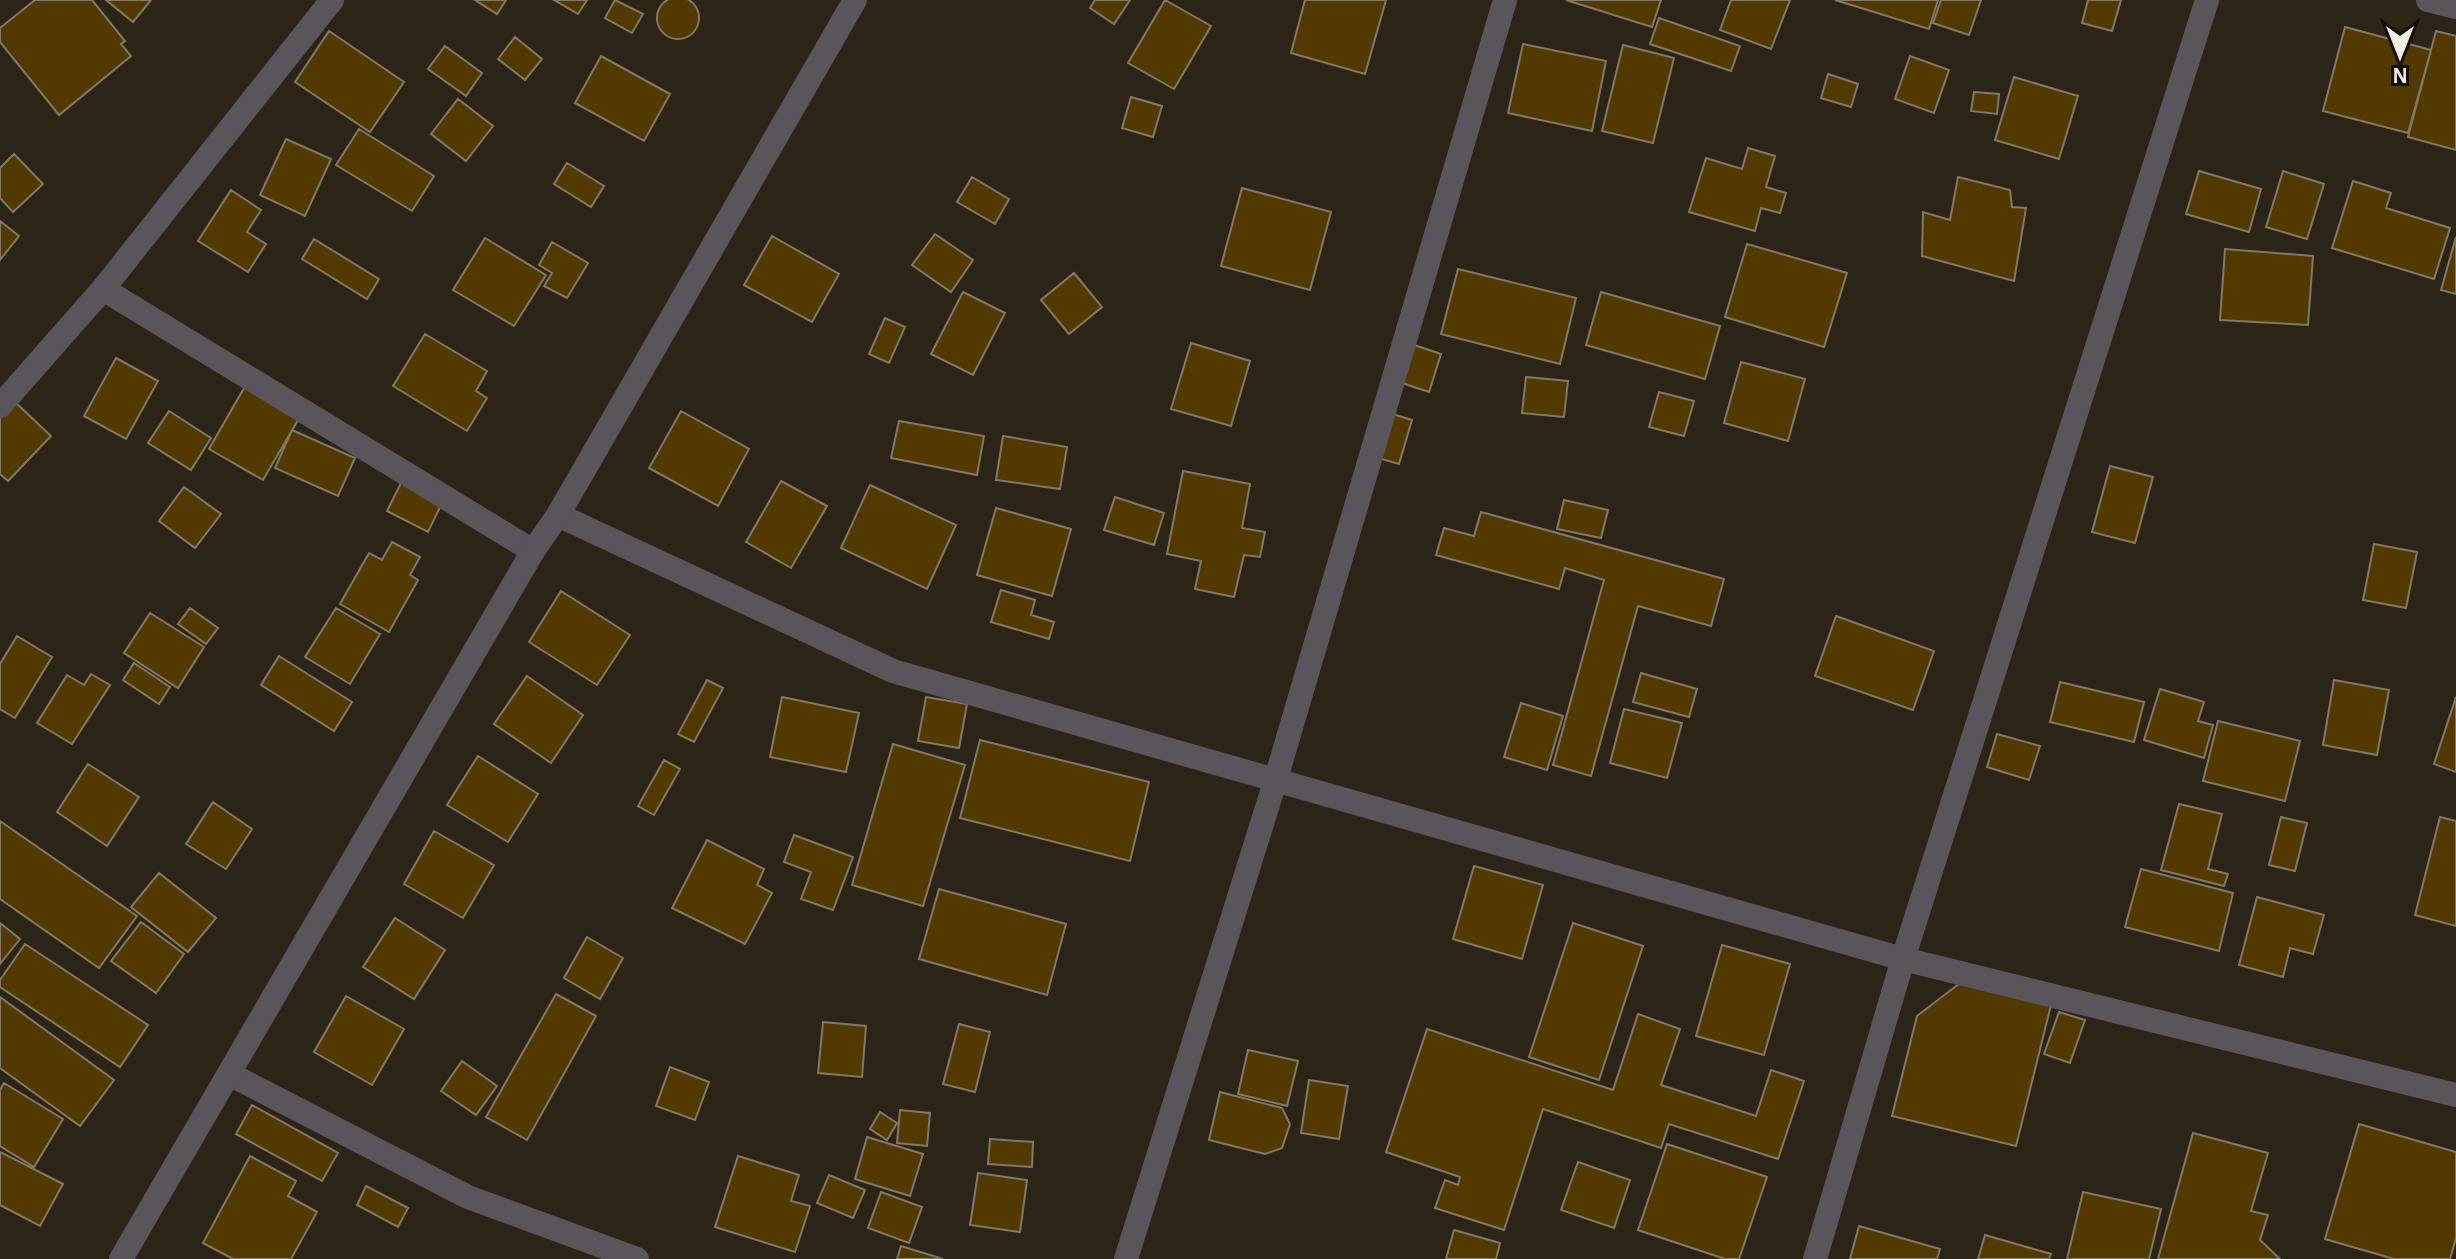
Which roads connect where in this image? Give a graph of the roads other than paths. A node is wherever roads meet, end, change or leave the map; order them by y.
1 (332, 0) edge
2 (855, 0) edge
3 (1505, 0) edge
4 (2207, 0) edge
5 (2428, 0) edge
6 (2456, 7) edge
7 (103, 289) junction
8 (0, 406) edge
9 (558, 515) junction
10 (533, 551) junction
11 (1275, 782) junction
12 (1903, 959) junction
13 (231, 1075) junction
14 (2456, 1095) edge
15 (121, 1259) edge
16 (637, 1259) edge
17 (1126, 1259) edge
18 (1815, 1259) edge

1 - 7 street
2 - 9 street
3 - 11 street
4 - 12 street
5 - 6 street
7 - 8 street
7 - 10 street
9 - 10 street
9 - 11 street
10 - 13 street
11 - 12 street
11 - 17 street
12 - 14 street
12 - 18 street
13 - 15 street
13 - 16 street

